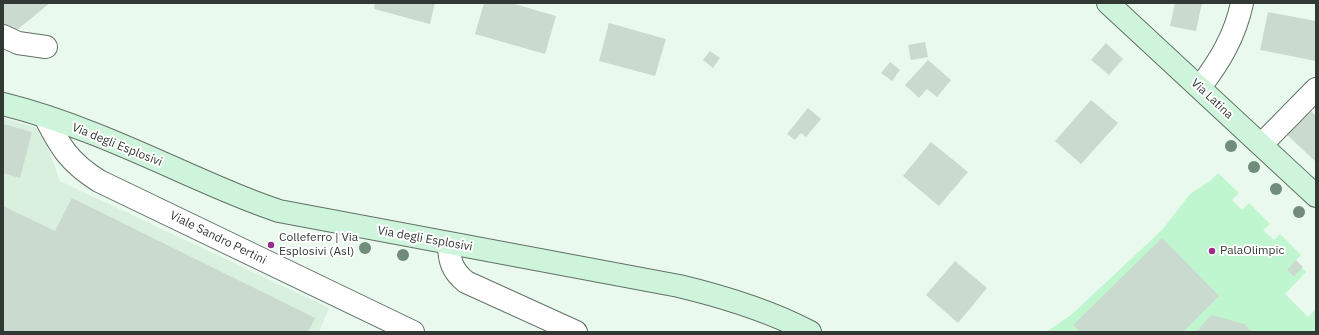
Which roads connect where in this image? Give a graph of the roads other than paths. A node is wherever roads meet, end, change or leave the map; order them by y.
1 (1108, 3) edge
2 (1242, 3) edge
3 (3, 36) edge
4 (46, 47) dead end
5 (1200, 88) junction
6 (1316, 89) edge
7 (3, 104) edge
8 (45, 117) junction
9 (1262, 144) junction
10 (1316, 196) edge
11 (449, 244) junction
12 (413, 332) edge
13 (576, 332) edge
14 (810, 332) edge

1 - 5 main road, Via Latina
2 - 5 street
3 - 4 street
5 - 9 main road, Via Latina
6 - 9 street
7 - 8 main road, Via degli Esplosivi
8 - 11 main road, Via degli Esplosivi
8 - 12 street, Viale Sandro Pertini
9 - 10 main road, Via Latina
11 - 13 street
11 - 14 main road, Via degli Esplosivi

